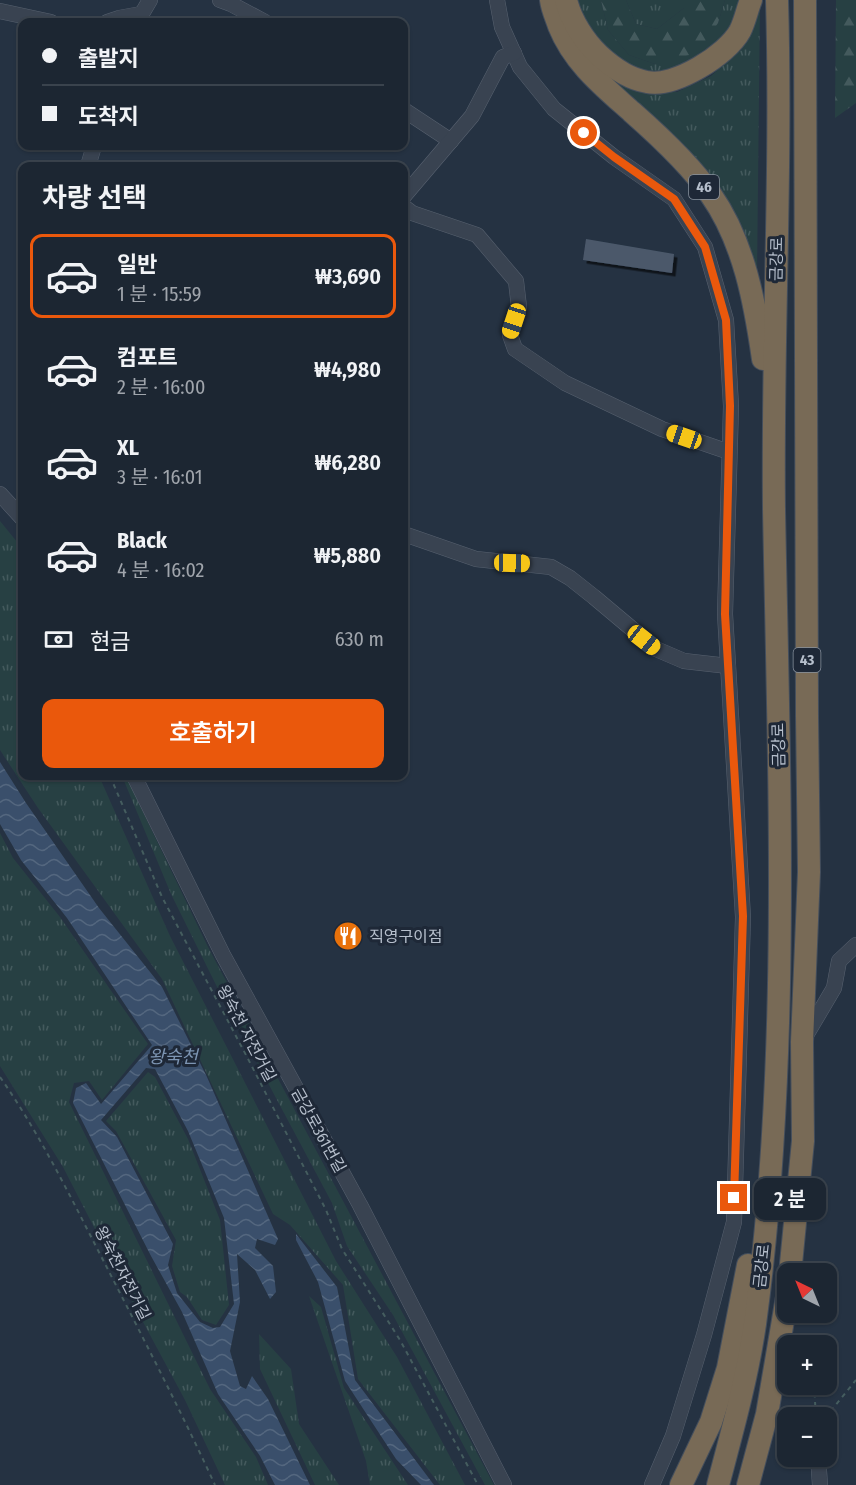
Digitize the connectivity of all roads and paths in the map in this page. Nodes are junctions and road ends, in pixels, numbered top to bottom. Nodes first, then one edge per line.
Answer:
1 (150, 0) edge
2 (220, 0) edge
3 (497, 0) edge
4 (551, 0) edge
5 (566, 0) edge
6 (751, 0) edge
7 (777, 0) edge
8 (805, 0) edge
9 (812, 0) edge
10 (0, 11) edge
11 (32, 18) edge
12 (140, 18) edge
13 (257, 18) edge
14 (805, 47) junction
15 (514, 53) junction
16 (408, 113) edge
17 (451, 141) junction
18 (408, 191) edge
19 (408, 210) edge
20 (773, 420) junction
21 (729, 452) junction
22 (0, 494) edge
23 (18, 514) edge
24 (408, 535) edge
25 (728, 666) junction
26 (112, 780) edge
27 (136, 780) edge
28 (856, 945) edge
29 (802, 1042) junction
30 (0, 1077) edge
31 (773, 1134) junction
32 (792, 1263) edge
33 (783, 1323) edge
34 (856, 1380) edge
35 (834, 1407) edge
36 (819, 1467) edge
37 (215, 1485) edge
38 (478, 1485) edge
39 (504, 1485) edge
40 (652, 1485) edge
41 (681, 1485) edge
42 (718, 1485) edge
43 (748, 1485) edge
44 (820, 1485) edge

1 - 12 street
2 - 13 street
3 - 15 street
4 - 20 highway, 46
5 - 6 highway
7 - 20 highway, 금강로 / 43
8 - 14 highway, 금강로 / 43
9 - 14 highway
10 - 11 street
14 - 29 highway, 금강로 / 43
15 - 17 street
15 - 21 street
16 - 17 street
17 - 18 street
19 - 21 street
20 - 31 highway, 금강로 / 43
21 - 25 street
22 - 23 street
24 - 25 street
25 - 40 street
26 - 38 path, 왕숙천 자전거길
27 - 39 street, 금강로361번길
28 - 29 street
29 - 32 highway, 금강로 / 43
30 - 37 path, 왕숙천자전거길
31 - 41 highway
31 - 42 highway, 금강로 / 43
33 - 43 highway, 금강로
34 - 35 path
36 - 44 street

